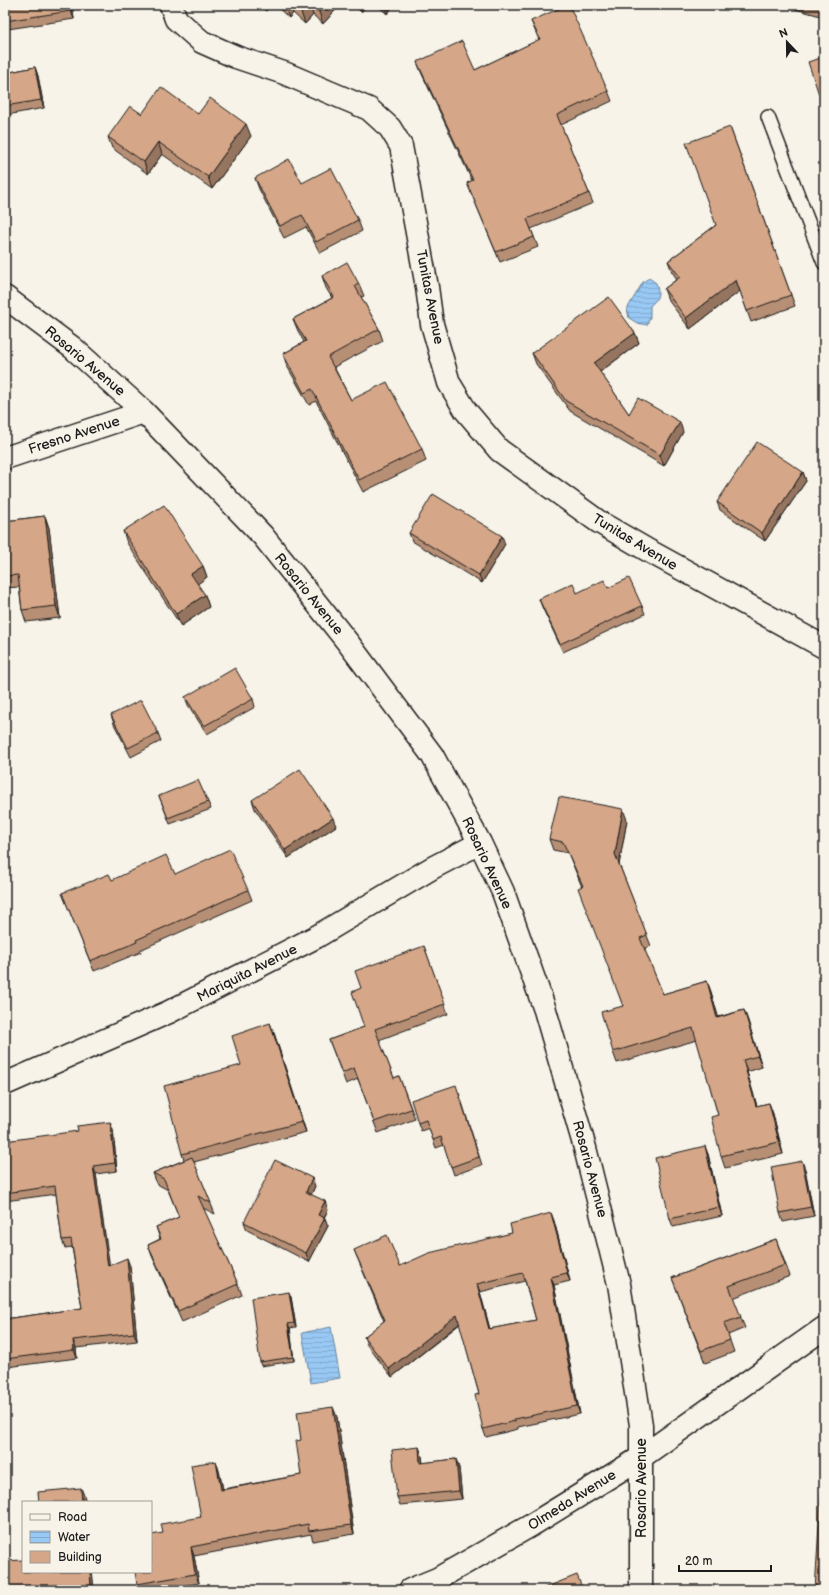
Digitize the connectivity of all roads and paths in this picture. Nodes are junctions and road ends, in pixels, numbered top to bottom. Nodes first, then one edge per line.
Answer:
1 (172, 5) edge
2 (768, 117) dead end
3 (824, 263) edge
4 (5, 297) edge
5 (144, 412) junction
6 (5, 458) edge
7 (824, 647) edge
8 (480, 843) junction
9 (5, 1084) edge
10 (824, 1328) edge
11 (640, 1458) junction
12 (410, 1590) edge
13 (641, 1590) edge

1 - 7 street, Tunitas Avenue
2 - 3 lane
4 - 5 street, Rosario Avenue
5 - 6 street, Fresno Avenue
5 - 8 street, Rosario Avenue
8 - 9 street, Mariquita Avenue
8 - 11 street, Rosario Avenue
10 - 11 street, Olmeda Avenue
11 - 12 street, Olmeda Avenue
11 - 13 street, Rosario Avenue

